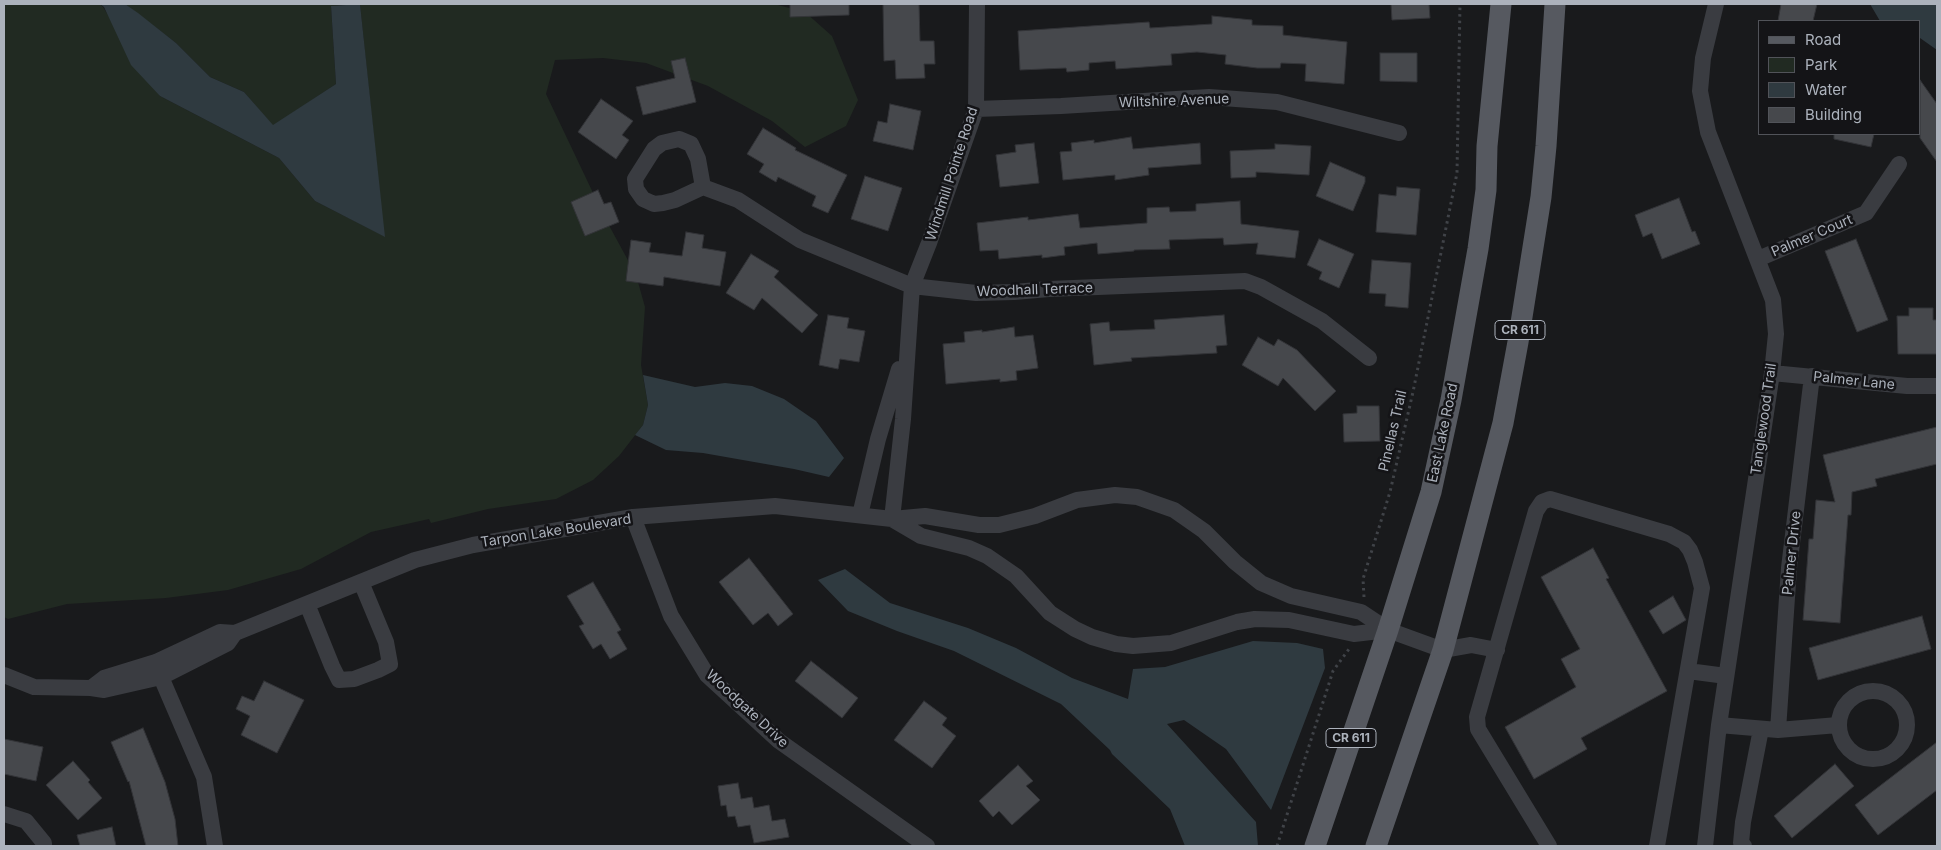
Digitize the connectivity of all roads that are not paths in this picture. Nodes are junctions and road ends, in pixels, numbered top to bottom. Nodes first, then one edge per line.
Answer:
1 (977, 4) edge
2 (1501, 4) edge
3 (1555, 4) edge
4 (1716, 4) edge
5 (976, 109) junction
6 (1399, 133) dead end
7 (1899, 164) dead end
8 (703, 187) junction
9 (1758, 259) junction
10 (912, 286) junction
11 (908, 341) junction
12 (1369, 358) dead end
13 (1772, 372) junction
14 (1812, 376) junction
15 (1937, 386) edge
16 (860, 515) junction
17 (633, 517) junction
18 (892, 519) junction
19 (360, 582) junction
20 (308, 604) junction
21 (1388, 630) junction
22 (235, 633) junction
23 (1444, 650) junction
24 (1497, 650) junction
25 (1688, 671) junction
26 (4, 675) edge
27 (161, 676) junction
28 (1726, 676) junction
29 (91, 688) junction
30 (1838, 725) junction
31 (1719, 726) junction
32 (1761, 729) junction
33 (1778, 730) junction
34 (4, 814) edge
35 (44, 846) edge
36 (215, 846) edge
37 (927, 846) edge
38 (1315, 846) edge
39 (1376, 846) edge
40 (1549, 846) edge
41 (1656, 846) edge
42 (1705, 846) edge
43 (1744, 846) edge

1 - 5 street, Windmill Pointe Road
2 - 21 main road, East Lake Road / CR 611
3 - 23 main road, CR 611
4 - 9 street, Tanglewood Trail
5 - 6 street, Wiltshire Avenue
5 - 10 street, Windmill Pointe Road
7 - 9 street, Palmer Court
8 - 8 street
8 - 10 street, Woodhall Terrace
9 - 13 street, Tanglewood Trail
10 - 11 street, Windmill Pointe Road
10 - 12 street, Woodhall Terrace
11 - 16 street, Windmill Pointe Road
11 - 18 street, Windmill Pointe Road
13 - 14 street, Palmer Lane
13 - 28 street, Tanglewood Trail
14 - 15 street, Palmer Lane
14 - 33 street, Palmer Drive
16 - 17 street, Tarpon Lake Boulevard
16 - 18 street, Tarpon Lake Boulevard
17 - 19 street, Tarpon Lake Boulevard
17 - 37 street, Woodgate Drive
18 - 21 street, Tarpon Lake Boulevard
18 - 21 street, Tarpon Lake Boulevard
19 - 20 street, Tarpon Lake Boulevard
19 - 20 street
20 - 22 street, Tarpon Lake Boulevard
21 - 23 street
21 - 38 main road, East Lake Road / CR 611
22 - 27 street, Tarpon Lake Boulevard
22 - 29 street, Tarpon Lake Boulevard
23 - 24 street
23 - 39 main road, CR 611
24 - 25 street
24 - 40 street
25 - 28 street
25 - 41 street
26 - 29 street, Tarpon Lake Boulevard
27 - 29 street, Tarpon Lake Boulevard
27 - 36 street
28 - 31 street, Tanglewood Trail
30 - 30 street
30 - 33 street
31 - 32 street
31 - 42 street, Tanglewood Trail
32 - 33 street
32 - 43 street
34 - 35 street

